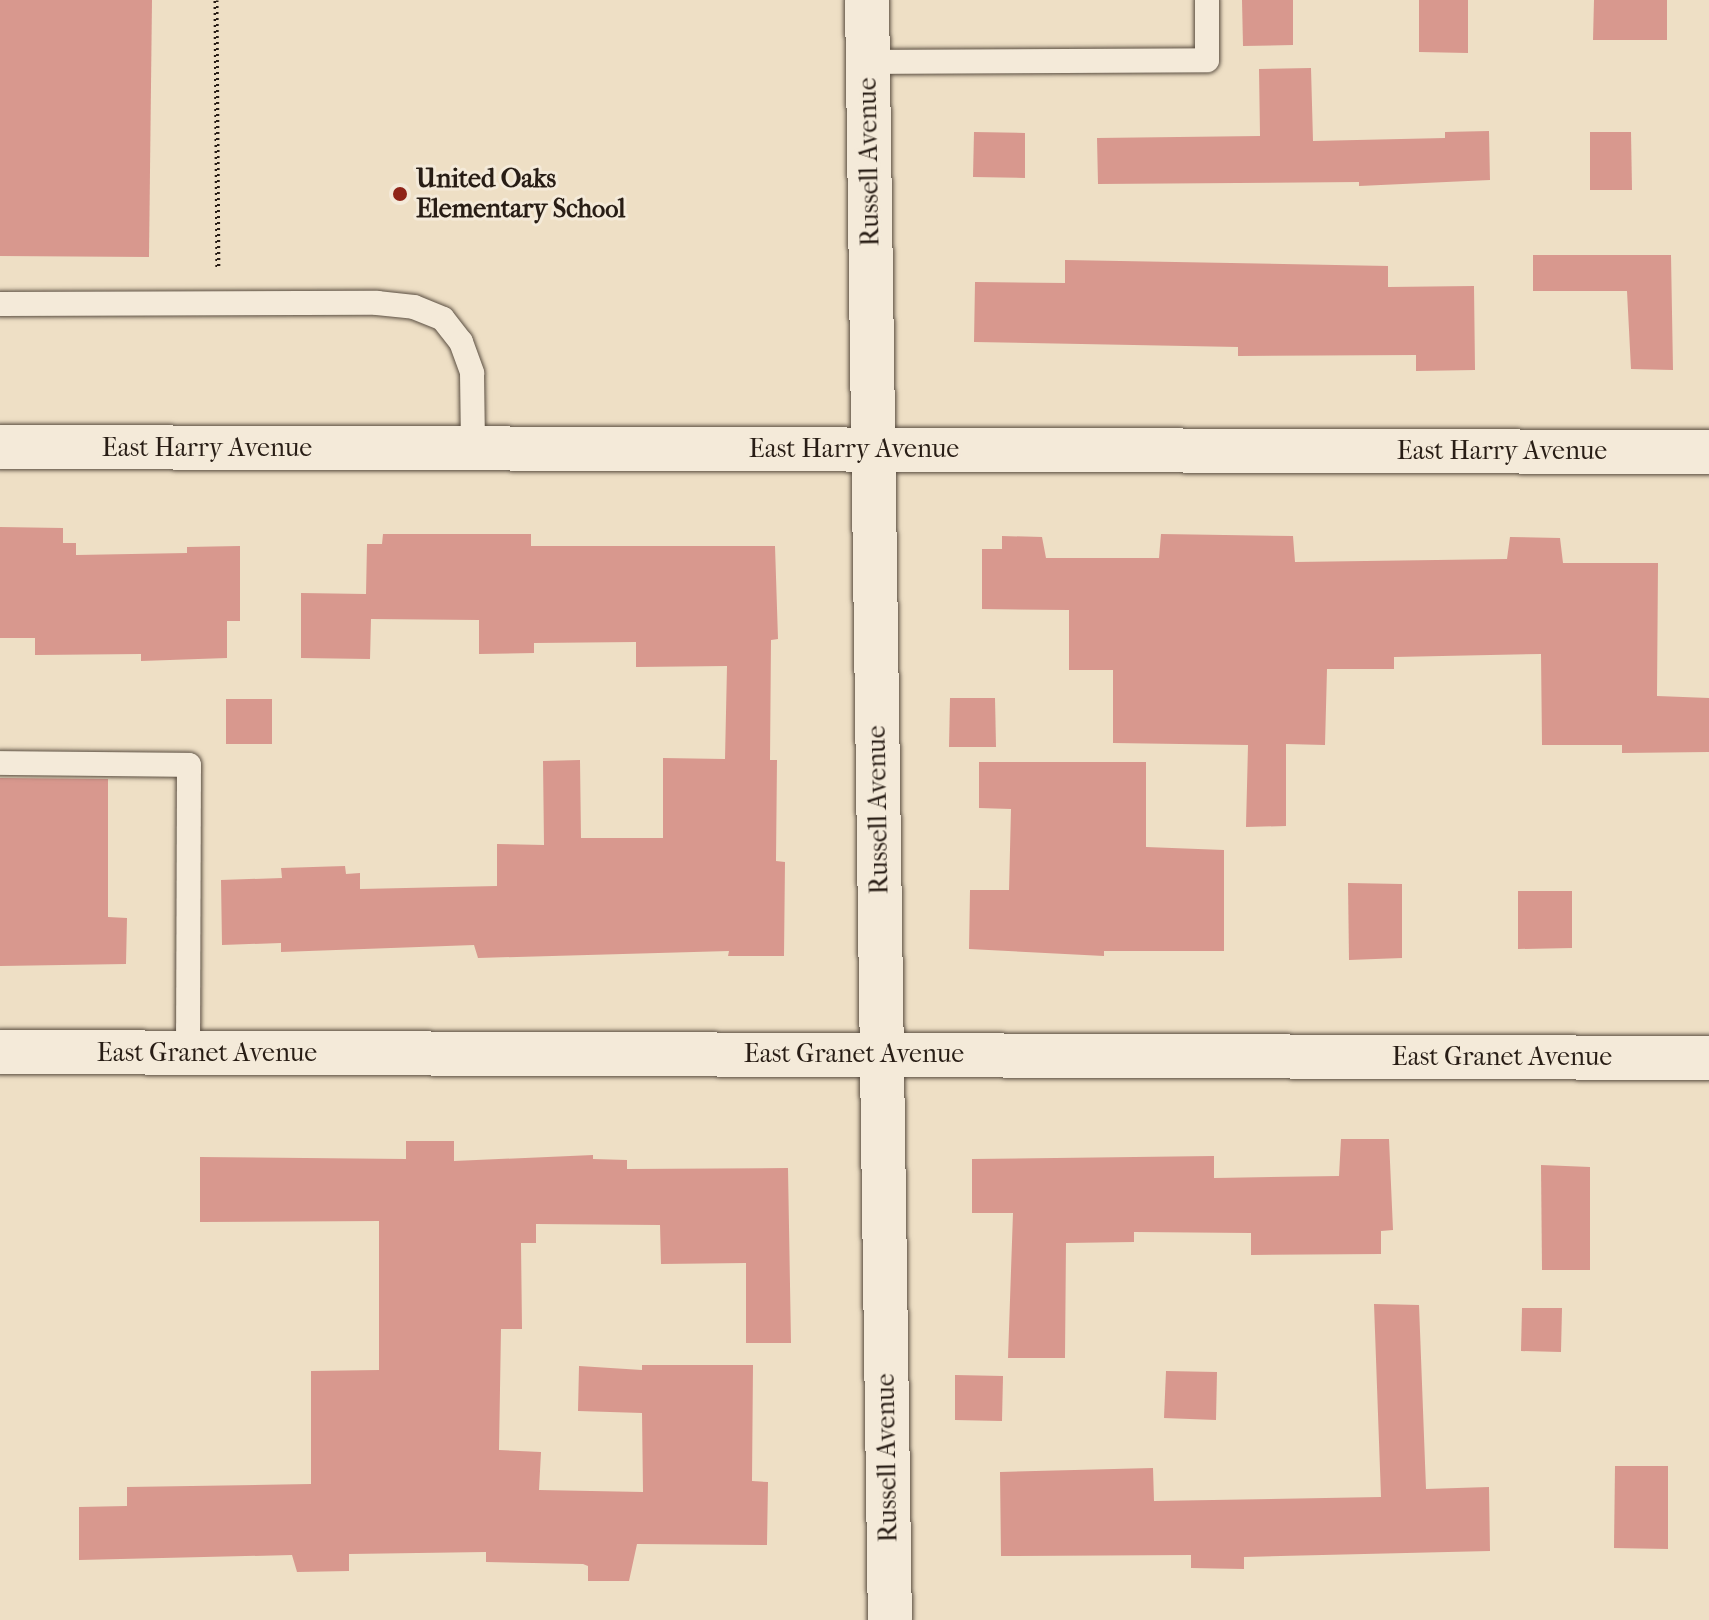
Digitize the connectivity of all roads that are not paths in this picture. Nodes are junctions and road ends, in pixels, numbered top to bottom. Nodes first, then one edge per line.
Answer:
1 (867, 0) edge
2 (1207, 0) edge
3 (867, 62) junction
4 (0, 304) edge
5 (0, 447) edge
6 (473, 449) junction
7 (873, 449) junction
8 (1709, 452) edge
9 (0, 763) edge
10 (0, 1052) edge
11 (188, 1054) junction
12 (881, 1054) junction
13 (1709, 1058) edge
14 (890, 1620) edge

1 - 3 street, Russell Avenue
2 - 3 lane
3 - 7 street, Russell Avenue
4 - 6 lane
5 - 6 street, East Harry Avenue
6 - 7 street, East Harry Avenue
7 - 8 street, East Harry Avenue
7 - 12 street, Russell Avenue
9 - 11 lane
10 - 11 street, East Granet Avenue
11 - 12 street, East Granet Avenue
12 - 13 street, East Granet Avenue
12 - 14 street, Russell Avenue

